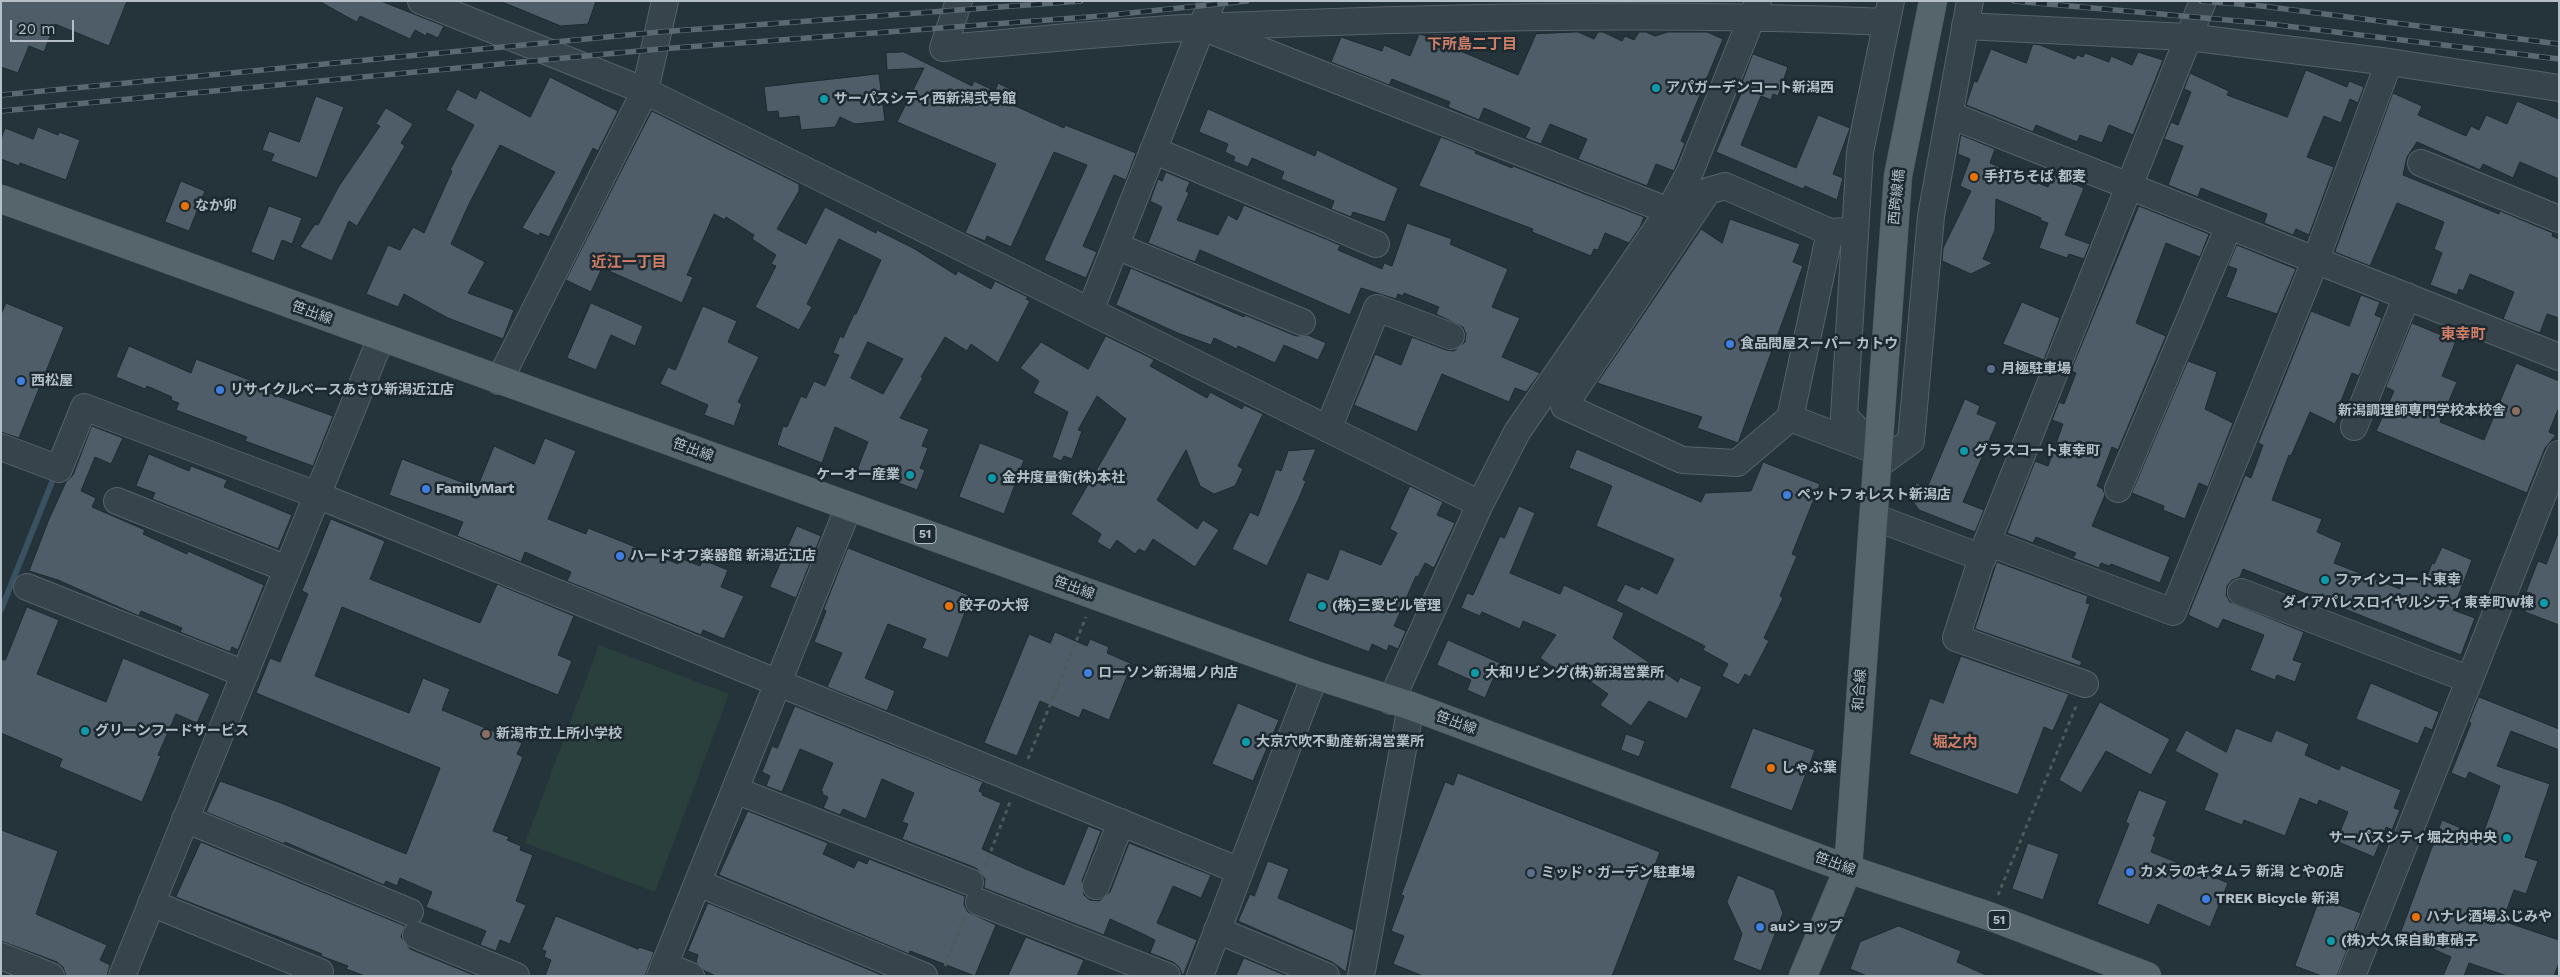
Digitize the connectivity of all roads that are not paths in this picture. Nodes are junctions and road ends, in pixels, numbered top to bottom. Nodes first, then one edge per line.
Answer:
1 (421, 1) edge
2 (665, 1) edge
3 (959, 1) edge
4 (1212, 1) edge
5 (1933, 1) edge
6 (2203, 1) edge
7 (1755, 9) edge
8 (1889, 12) edge
9 (1967, 14) edge
10 (1202, 27) junction
11 (2188, 36) junction
12 (2389, 62) junction
13 (2559, 88) edge
14 (645, 91) junction
15 (1950, 115) junction
16 (1153, 150) junction
17 (2421, 163) dead end
18 (2131, 186) junction
19 (1, 199) edge
20 (1669, 211) junction
21 (2559, 219) edge
22 (2229, 226) junction
23 (1842, 232) junction
24 (1376, 244) dead end
25 (1116, 246) junction
26 (2316, 259) junction
27 (2407, 296) junction
28 (1090, 310) junction
29 (1302, 322) dead end
30 (1451, 336) dead end
31 (381, 338) junction
32 (2559, 357) edge
33 (499, 381) junction
34 (1882, 395) joint
35 (1790, 418) junction
36 (2354, 427) dead end
37 (1328, 429) junction
38 (1, 447) edge
39 (2559, 454) edge
40 (1879, 459) junction
41 (2118, 489) dead end
42 (317, 495) junction
43 (117, 501) dead end
44 (1480, 504) junction
45 (849, 506) junction
46 (1874, 517) junction
47 (1985, 550) junction
48 (287, 569) junction
49 (26, 587) dead end
50 (2241, 592) dead end
51 (245, 674) junction
52 (1315, 675) junction
53 (2468, 679) junction
54 (779, 681) junction
55 (2085, 684) road end
56 (1401, 704) junction
57 (735, 790) junction
58 (185, 819) junction
59 (1121, 822) junction
60 (1848, 869) junction
61 (1240, 871) junction
62 (698, 883) junction
63 (1096, 886) dead end
64 (151, 903) junction
65 (1217, 930) junction
66 (1, 956) edge
67 (662, 970) edge
68 (320, 972) dead end
69 (51, 976) edge
70 (122, 976) edge
71 (516, 976) edge
72 (691, 976) edge
73 (924, 976) edge
74 (1167, 976) edge
75 (1200, 976) edge
76 (1326, 976) edge
77 (1361, 976) edge
78 (1803, 976) edge
79 (2147, 976) edge
80 (2352, 976) edge

1 - 14 street
2 - 14 street
3 - 10 street
4 - 10 street
5 - 34 main road, 西跨線橋
6 - 11 street
7 - 8 street
7 - 10 street
7 - 20 street
8 - 23 street
9 - 11 street
9 - 15 street
10 - 16 street
10 - 20 street
11 - 12 street
11 - 18 street
12 - 13 street
12 - 26 street
14 - 28 street
14 - 33 street
15 - 18 street
15 - 40 street
16 - 24 street
16 - 25 street
17 - 21 street
18 - 22 street
18 - 47 street
19 - 31 main road, 笹出線 / 51
20 - 44 street
22 - 26 street
22 - 41 street
23 - 35 street
23 - 35 street
23 - 40 street
25 - 28 street
25 - 29 street
26 - 27 street
26 - 47 street
27 - 32 street
27 - 36 street
28 - 37 street
30 - 37 street
31 - 33 main road, 笹出線 / 51
31 - 42 street
33 - 45 main road, 笹出線 / 51
34 - 40 main road, 和合線
35 - 40 street
37 - 44 street
38 - 42 street
39 - 53 street
40 - 46 main road, 和合線
42 - 48 street
42 - 54 street
43 - 48 street
44 - 56 street
45 - 52 main road, 笹出線 / 51
45 - 54 street
46 - 47 street
46 - 60 main road, 和合線
47 - 55 street
48 - 51 street
49 - 51 street
50 - 53 street
51 - 58 street
52 - 56 main road, 笹出線 / 51
52 - 61 street
53 - 80 street
54 - 57 street
54 - 59 street
56 - 60 main road, 笹出線 / 51
56 - 77 street
57 - 62 street
57 - 74 street
58 - 64 street
58 - 71 street
59 - 61 street
59 - 63 street
60 - 78 main road, 和合線
60 - 79 main road, 笹出線 / 51
61 - 65 street
62 - 67 street
62 - 73 street
64 - 68 street
64 - 70 street
65 - 75 street
65 - 76 street
66 - 69 street
67 - 72 street

